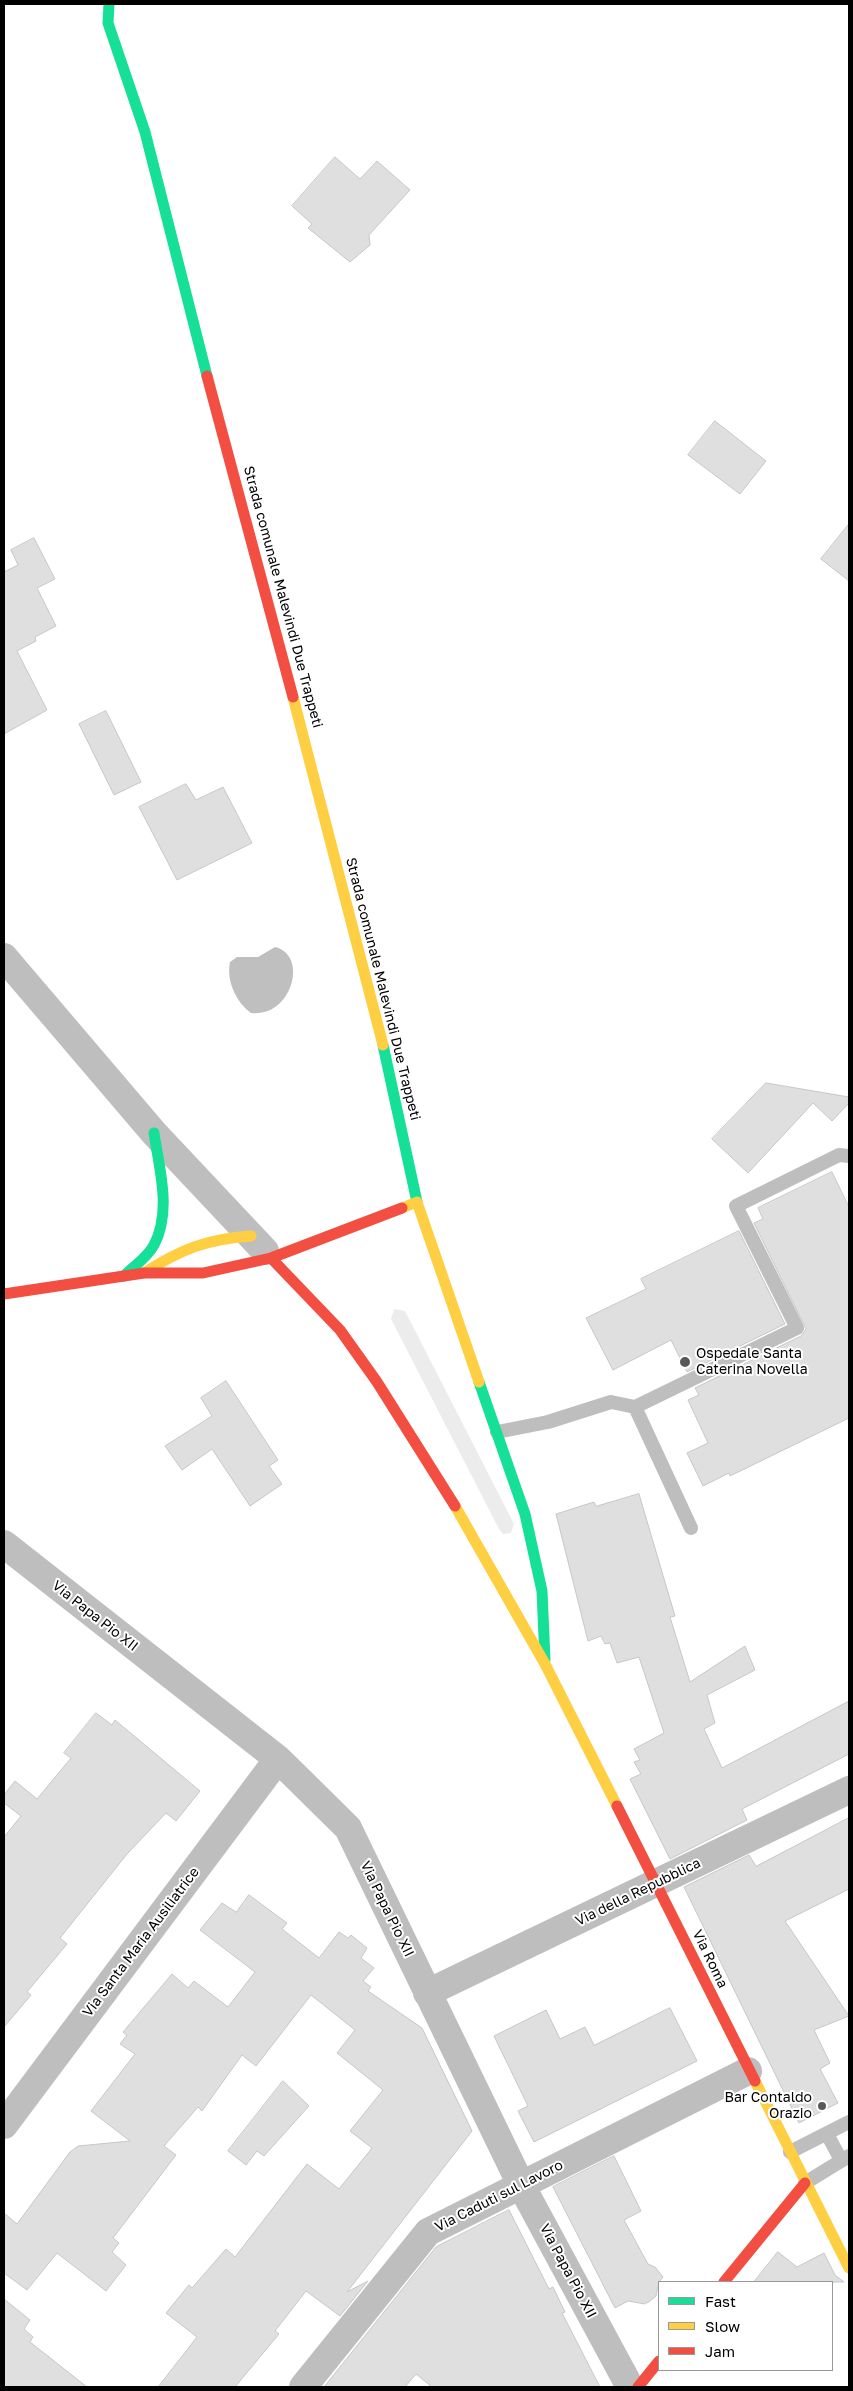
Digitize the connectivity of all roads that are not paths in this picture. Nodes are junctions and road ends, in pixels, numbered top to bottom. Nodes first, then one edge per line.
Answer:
1 (109, 4) edge
2 (4, 956) edge
3 (154, 1133) junction
4 (849, 1156) edge
5 (418, 1202) junction
6 (251, 1236) junction
7 (271, 1258) junction
8 (144, 1273) junction
9 (124, 1276) junction
10 (4, 1294) edge
11 (635, 1408) junction
12 (497, 1432) junction
13 (691, 1528) dead end
14 (4, 1544) edge
15 (545, 1664) junction
16 (278, 1759) junction
17 (849, 1790) edge
18 (656, 1884) junction
19 (427, 1992) junction
20 (748, 2071) junction
21 (849, 2122) edge
22 (4, 2125) edge
23 (827, 2134) junction
24 (790, 2152) junction
25 (845, 2158) edge
26 (805, 2182) junction
27 (521, 2185) junction
28 (849, 2268) edge
29 (725, 2281) edge
30 (658, 2362) edge
31 (303, 2387) edge
32 (630, 2387) edge
33 (638, 2387) edge

1 - 5 main road, Strada comunale Malevindi Due Trappeti
2 - 3 street
3 - 6 street
3 - 9 main road
4 - 11 lane
5 - 7 main road
5 - 12 main road, Strada comunale Malevindi Due Trappeti
6 - 7 street
6 - 8 main road
7 - 8 main road
7 - 15 main road, Via Roma
8 - 9 main road
9 - 10 main road
11 - 12 lane
11 - 13 lane
12 - 15 main road, Strada comunale Malevindi Due Trappeti
14 - 16 street, Via Papa Pio XII
15 - 18 main road, Via Roma
16 - 19 street, Via Papa Pio XII
16 - 22 street, Via Santa Maria Ausiliatrice
17 - 18 street, Via della Repubblica
18 - 19 street, Via della Repubblica
18 - 20 main road, Via Roma
19 - 27 street, Via Papa Pio XII
20 - 24 main road, Via Roma
20 - 27 street, Via Caduti sul Lavoro
21 - 23 lane
23 - 24 lane
23 - 25 lane
24 - 26 main road, Via Roma
25 - 26 lane
26 - 28 main road, Via Roma
26 - 29 main road
27 - 31 street, Via Caduti sul Lavoro
27 - 32 street, Via Papa Pio XII
30 - 33 main road

